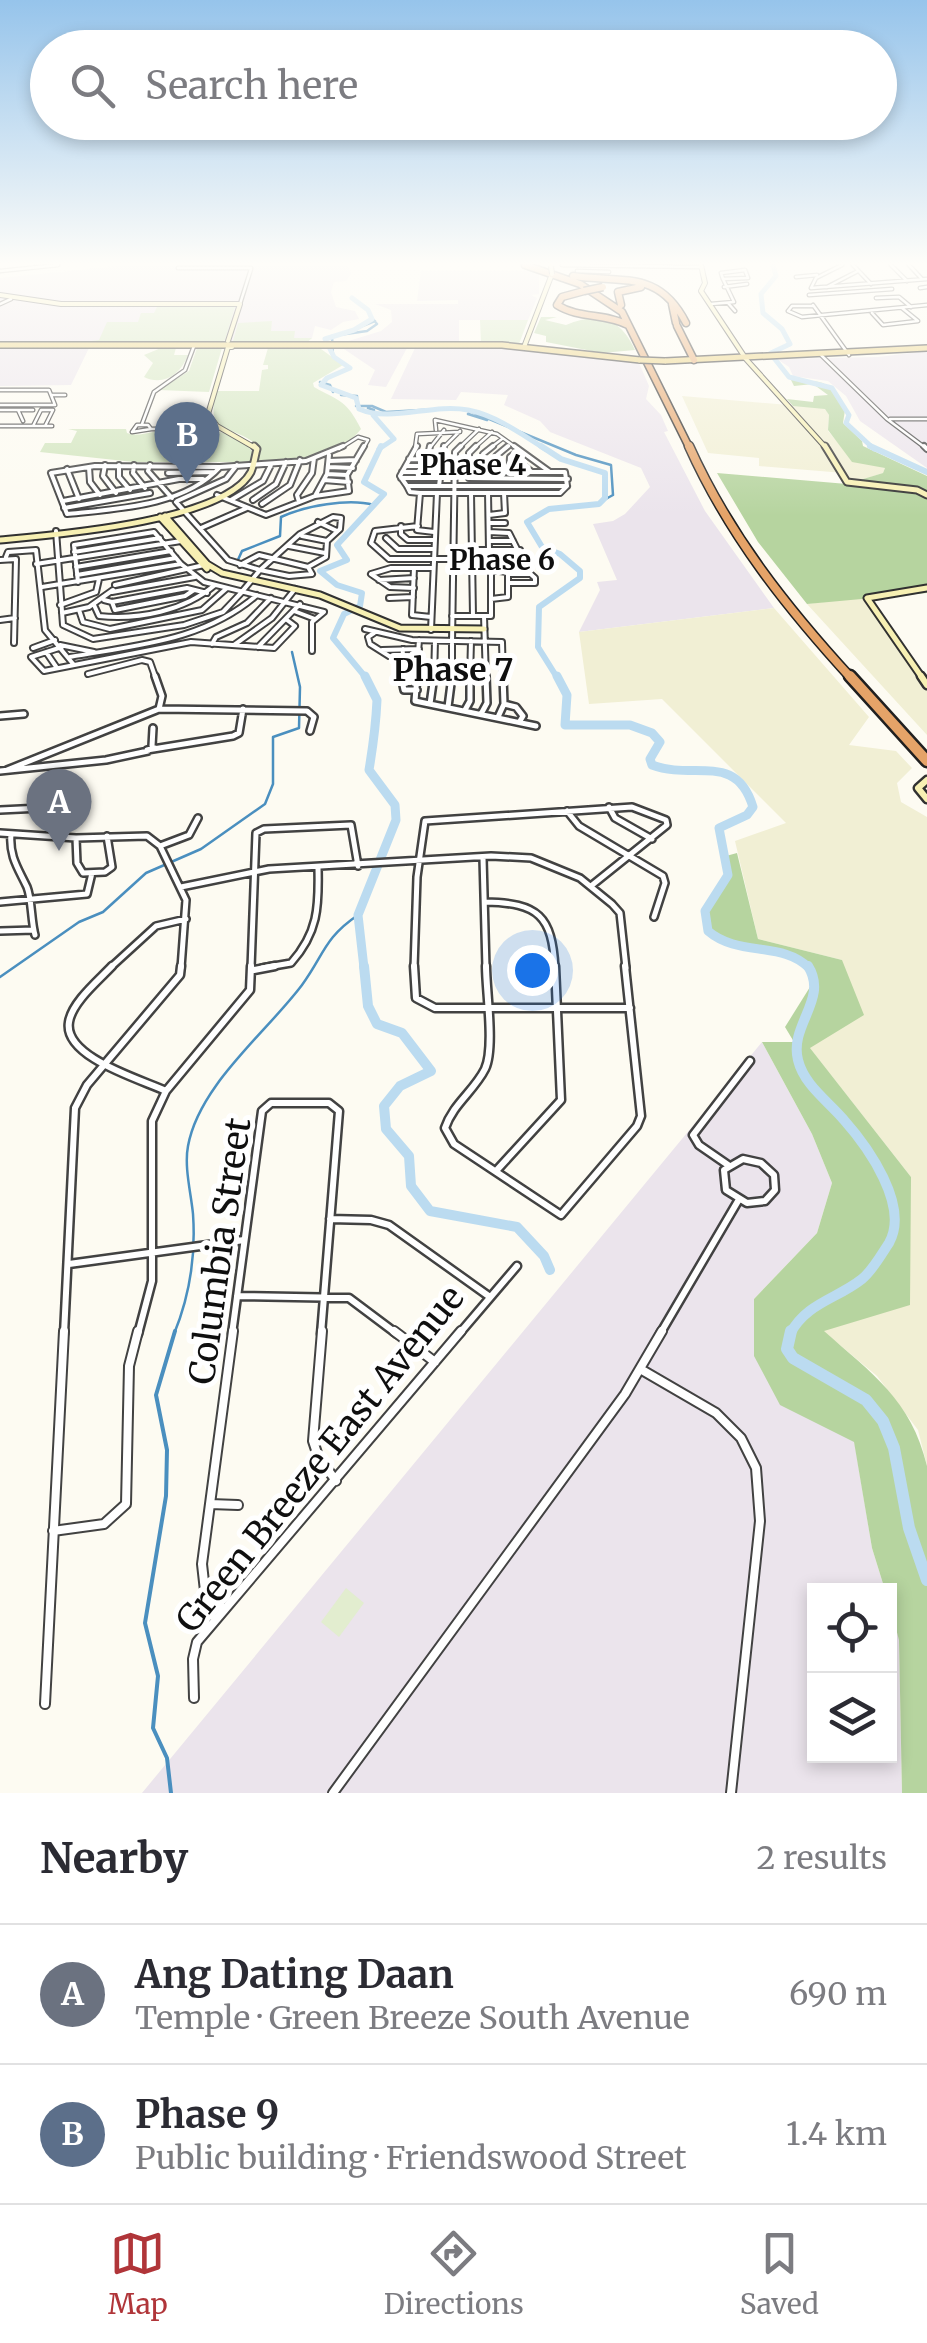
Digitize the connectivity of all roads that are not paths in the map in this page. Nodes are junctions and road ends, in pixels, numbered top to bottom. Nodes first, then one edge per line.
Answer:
1 (193, 349) edge
2 (225, 349) edge
3 (227, 349) edge
4 (539, 349) edge
5 (643, 349) edge
6 (647, 349) edge
7 (688, 349) edge
8 (691, 349) edge
9 (739, 349) edge
10 (845, 349) edge
11 (927, 349) edge
12 (849, 354) junction
13 (780, 355) junction
14 (822, 355) junction
15 (744, 357) junction
16 (694, 360) junction
17 (0, 390) edge
18 (9, 390) junction
19 (23, 390) junction
20 (36, 390) junction
21 (63, 397) dead end
22 (52, 398) junction
23 (43, 405) junction
24 (2, 406) edge
25 (17, 408) junction
26 (31, 408) junction
27 (888, 419) junction
28 (927, 419) edge
29 (22, 423) junction
30 (142, 424) junction
31 (0, 426) edge
32 (11, 426) junction
33 (33, 426) junction
34 (45, 426) junction
35 (52, 426) dead end
36 (466, 426) junction
37 (217, 428) junction
38 (151, 429) junction
39 (436, 430) junction
40 (444, 430) junction
41 (480, 430) junction
42 (428, 432) junction
43 (460, 432) junction
44 (492, 432) junction
45 (438, 440) junction
46 (502, 440) junction
47 (509, 446) junction
48 (927, 450) edge
49 (339, 452) junction
50 (518, 452) junction
51 (454, 455) junction
52 (357, 457) junction
53 (314, 458) junction
54 (300, 460) junction
55 (409, 460) junction
56 (427, 460) junction
57 (286, 462) junction
58 (510, 462) junction
59 (328, 464) junction
60 (120, 465) junction
61 (134, 465) junction
62 (150, 465) junction
63 (164, 465) junction
64 (222, 465) junction
65 (238, 465) junction
66 (254, 465) junction
67 (271, 465) junction
68 (105, 466) junction
69 (406, 466) junction
70 (440, 466) junction
71 (89, 467) junction
72 (354, 468) junction
73 (67, 469) junction
74 (218, 472) junction
75 (482, 472) junction
76 (496, 472) junction
77 (509, 472) junction
78 (532, 472) junction
79 (550, 472) junction
80 (168, 473) junction
81 (346, 475) junction
82 (402, 475) junction
83 (469, 476) junction
84 (568, 479) junction
85 (174, 480) junction
86 (206, 480) junction
87 (324, 480) junction
88 (349, 482) junction
89 (160, 484) junction
90 (320, 486) junction
91 (406, 486) junction
92 (439, 486) junction
93 (454, 486) junction
94 (469, 486) junction
95 (567, 486) junction
96 (144, 487) junction
97 (130, 490) junction
98 (184, 490) junction
99 (334, 492) junction
100 (471, 492) junction
101 (488, 492) junction
102 (116, 493) junction
103 (150, 493) junction
104 (420, 493) junction
105 (437, 493) junction
106 (504, 493) junction
107 (220, 494) junction
108 (171, 495) junction
109 (243, 495) junction
110 (454, 495) junction
111 (927, 495) edge
112 (101, 496) junction
113 (315, 496) junction
114 (78, 498) junction
115 (155, 499) junction
116 (231, 500) junction
117 (253, 500) junction
118 (175, 502) junction
119 (299, 502) junction
120 (64, 504) junction
121 (262, 504) junction
122 (247, 508) junction
123 (185, 510) junction
124 (274, 510) junction
125 (162, 515) junction
126 (489, 515) junction
127 (318, 522) junction
128 (489, 523) junction
129 (505, 523) dead end
130 (400, 526) junction
131 (418, 526) junction
132 (200, 528) junction
133 (338, 531) junction
134 (434, 532) junction
135 (489, 532) junction
136 (55, 533) junction
137 (401, 534) junction
138 (302, 536) junction
139 (0, 538) edge
140 (160, 538) junction
141 (375, 538) junction
142 (386, 538) junction
143 (182, 540) junction
144 (434, 540) junction
145 (326, 541) junction
146 (489, 541) junction
147 (513, 541) junction
148 (165, 544) junction
149 (286, 545) junction
150 (304, 549) junction
151 (434, 550) junction
152 (472, 550) junction
153 (490, 550) junction
154 (520, 550) junction
155 (74, 552) junction
156 (171, 552) junction
157 (325, 553) junction
158 (3, 558) edge
159 (176, 558) junction
160 (272, 559) junction
161 (388, 559) junction
162 (452, 559) junction
163 (472, 559) junction
164 (517, 559) junction
165 (75, 560) junction
166 (432, 560) junction
167 (57, 562) junction
168 (292, 563) junction
169 (36, 564) junction
170 (181, 564) junction
171 (204, 565) junction
172 (240, 565) junction
173 (76, 567) junction
174 (308, 567) junction
175 (391, 568) junction
176 (414, 568) junction
177 (432, 568) junction
178 (472, 568) junction
179 (491, 568) junction
180 (263, 569) junction
181 (188, 571) junction
182 (508, 573) junction
183 (77, 574) junction
184 (530, 574) junction
185 (114, 577) junction
186 (195, 577) junction
187 (414, 578) junction
188 (99, 580) junction
189 (378, 580) junction
190 (78, 582) junction
191 (251, 582) junction
192 (508, 583) junction
193 (59, 585) junction
194 (115, 585) junction
195 (214, 585) junction
196 (42, 587) junction
197 (226, 588) junction
198 (414, 588) junction
199 (927, 588) edge
200 (294, 590) junction
201 (112, 592) junction
202 (241, 592) junction
203 (206, 593) junction
204 (257, 595) junction
205 (272, 598) junction
206 (389, 598) dead end
207 (413, 598) junction
208 (491, 599) junction
209 (104, 600) junction
210 (286, 601) junction
211 (60, 604) junction
212 (300, 604) junction
213 (94, 605) junction
214 (78, 610) junction
215 (160, 610) junction
216 (294, 611) junction
217 (62, 613) junction
218 (452, 616) junction
219 (472, 616) junction
220 (487, 616) junction
221 (431, 617) junction
222 (15, 618) junction
223 (165, 618) junction
224 (315, 619) junction
225 (0, 620) edge
226 (287, 620) junction
227 (138, 623) junction
228 (184, 625) junction
229 (365, 629) dead end
230 (452, 629) junction
231 (430, 630) junction
232 (484, 630) junction
233 (142, 633) junction
234 (374, 633) junction
235 (188, 634) junction
236 (419, 640) junction
237 (435, 640) junction
238 (471, 640) junction
239 (452, 641) junction
240 (485, 641) junction
241 (191, 642) junction
242 (14, 643) dead end
243 (59, 644) junction
244 (212, 644) junction
245 (234, 645) junction
246 (258, 647) junction
247 (33, 648) dead end
248 (403, 649) junction
249 (418, 649) junction
250 (312, 651) dead end
251 (380, 651) junction
252 (46, 652) junction
253 (94, 652) junction
254 (70, 657) junction
255 (402, 657) junction
256 (74, 665) junction
257 (57, 668) junction
258 (88, 674) dead end
259 (927, 685) edge
260 (418, 690) junction
261 (430, 704) junction
262 (504, 704) junction
263 (448, 707) junction
264 (243, 708) junction
265 (159, 709) junction
266 (465, 710) junction
267 (24, 714) dead end
268 (482, 714) junction
269 (0, 716) edge
270 (498, 717) junction
271 (520, 721) junction
272 (536, 726) dead end
273 (154, 728) dead end
274 (310, 731) dead end
275 (152, 749) junction
276 (927, 753) edge
277 (927, 760) edge
278 (4, 770) edge
279 (927, 780) edge
280 (927, 799) edge
281 (82, 806) dead end
282 (609, 807) junction
283 (0, 810) edge
284 (567, 811) junction
285 (198, 818) dead end
286 (0, 834) edge
287 (11, 834) junction
288 (107, 836) junction
289 (76, 838) junction
290 (652, 839) junction
291 (160, 846) junction
292 (632, 856) junction
293 (483, 858) junction
294 (418, 862) junction
295 (358, 866) junction
296 (318, 868) junction
297 (253, 872) junction
298 (92, 874) junction
299 (591, 886) junction
300 (181, 887) junction
301 (28, 900) junction
302 (0, 902) edge
303 (485, 902) junction
304 (654, 917) dead end
305 (186, 919) junction
306 (0, 932) edge
307 (253, 970) junction
308 (630, 1008) junction
309 (487, 1009) junction
310 (558, 1009) junction
311 (750, 1061) dead end
312 (106, 1064) junction
313 (166, 1091) junction
314 (728, 1165) junction
315 (496, 1171) junction
316 (738, 1200) junction
317 (330, 1219) junction
318 (244, 1240) junction
319 (153, 1252) junction
320 (68, 1264) junction
321 (517, 1266) dead end
322 (325, 1295) junction
323 (237, 1296) junction
324 (490, 1296) junction
325 (436, 1362) junction
326 (640, 1369) junction
327 (336, 1481) junction
328 (210, 1504) junction
329 (238, 1505) dead end
330 (52, 1530) junction
331 (224, 1609) junction
332 (194, 1698) dead end
333 (45, 1704) dead end
334 (333, 1793) edge
335 (732, 1793) edge

1 - 30 street
2 - 37 street
3 - 37 street
4 - 16 main road, bridge
5 - 277 highway
6 - 276 highway
7 - 16 highway
8 - 16 highway
9 - 15 street
10 - 12 street
11 - 12 main road
12 - 13 main road
12 - 14 main road
13 - 14 main road
13 - 15 main road
14 - 27 street
15 - 16 main road
15 - 111 street
17 - 18 street
18 - 19 street
18 - 25 street
19 - 20 street
19 - 26 street
20 - 22 street
20 - 23 street
21 - 22 street
22 - 23 street
23 - 26 street
24 - 25 street
24 - 32 street
25 - 26 street
25 - 29 street
26 - 29 street
27 - 28 street
27 - 48 street
29 - 32 street
29 - 33 street
30 - 38 street
30 - 38 street
31 - 32 street
33 - 34 street
33 - 34 street
34 - 35 street
36 - 39 street
36 - 41 street
36 - 43 street
37 - 38 street
37 - 66 street
39 - 40 street
39 - 42 street
40 - 43 street
40 - 45 street
41 - 44 street
41 - 51 street
42 - 45 street
42 - 55 street
43 - 70 street
44 - 46 street
44 - 83 street
45 - 56 street
46 - 47 street
46 - 75 street
47 - 50 street
47 - 76 street
49 - 52 street
49 - 52 street
49 - 59 street
50 - 58 street
50 - 79 street
51 - 70 street
51 - 93 street
52 - 59 street
52 - 72 street
53 - 54 street
53 - 59 street
53 - 119 street
54 - 57 street
54 - 121 street
55 - 56 street
55 - 69 street
56 - 70 street
57 - 67 street
57 - 117 street
58 - 77 street
58 - 78 street
59 - 72 street
59 - 81 street
59 - 87 street
60 - 61 street
60 - 68 street
60 - 97 street
61 - 62 street
61 - 96 street
62 - 63 street
62 - 89 street
63 - 64 street
63 - 80 street
64 - 65 street
64 - 74 street
65 - 66 street
65 - 118 street
66 - 67 street
66 - 107 street
67 - 109 street
68 - 71 street
68 - 102 street
69 - 70 street
69 - 82 street
70 - 82 street
70 - 92 street
71 - 73 street
71 - 112 street
72 - 81 street
73 - 114 street
73 - 120 street
74 - 80 street
74 - 86 street
75 - 76 street
75 - 83 street
76 - 77 street
77 - 78 street
78 - 79 street
79 - 84 street
80 - 85 street
81 - 88 street
82 - 91 street
83 - 84 street
83 - 94 street
84 - 95 street
85 - 86 street
85 - 89 street
85 - 98 street
86 - 98 street
87 - 88 street
87 - 90 street
88 - 99 street
89 - 96 street
89 - 108 street
90 - 99 street
90 - 113 street
91 - 92 street
91 - 104 street
92 - 93 street
93 - 94 street
93 - 110 street
94 - 95 street
95 - 106 street
96 - 97 street
96 - 103 street
97 - 102 street
98 - 108 street
99 - 113 street
100 - 101 street
100 - 110 street
100 - 152 street
101 - 106 street
101 - 126 street
102 - 112 street
103 - 115 street
103 - 120 street
104 - 105 street
104 - 131 street
105 - 110 street
105 - 134 street
106 - 126 street
107 - 116 street
107 - 123 street
108 - 115 street
108 - 118 street
109 - 116 street
109 - 117 street
110 - 162 street
112 - 114 street
113 - 119 street
114 - 120 street
115 - 120 street
116 - 122 street
117 - 121 street
118 - 123 street
119 - 124 street
121 - 124 street
122 - 124 street
122 - 132 street
123 - 125 street
123 - 132 street
125 - 136 street
125 - 143 street
126 - 128 street
127 - 133 street
127 - 133 street
127 - 138 street
128 - 129 street
128 - 135 street
130 - 131 street
130 - 137 street
130 - 141 street
131 - 134 street
132 - 172 street
133 - 145 street
134 - 144 street
135 - 146 street
135 - 147 street
136 - 139 street
136 - 167 street
137 - 142 street
137 - 144 street
138 - 145 street
138 - 149 street
140 - 148 street
140 - 155 street
140 - 155 street
141 - 142 street
141 - 161 street
142 - 151 street
143 - 148 street
143 - 171 street
144 - 151 street
145 - 157 street
146 - 147 street
146 - 153 street
147 - 154 street
148 - 156 street
148 - 165 street
149 - 150 street
149 - 160 street
150 - 157 street
150 - 168 street
151 - 166 street
152 - 153 street
152 - 163 street
153 - 154 street
154 - 164 street
155 - 165 street
156 - 159 street
156 - 173 street
157 - 174 street
158 - 169 street
158 - 222 street
159 - 170 street
159 - 183 street
160 - 168 street
160 - 172 street
160 - 180 street
161 - 166 street
161 - 175 street
162 - 163 street
162 - 166 street
162 - 218 street
163 - 164 street
163 - 178 street
164 - 184 street
165 - 167 street
165 - 173 street
166 - 177 street
167 - 169 street
167 - 193 street
168 - 174 street
169 - 196 street
170 - 181 street
170 - 185 street
171 - 181 street
171 - 191 street
172 - 180 street
173 - 183 street
174 - 180 street
175 - 176 street
175 - 189 street
176 - 177 street
176 - 187 street
177 - 221 street
178 - 179 street
178 - 219 street
179 - 182 street
179 - 208 street
180 - 191 street
181 - 186 street
181 - 194 street
182 - 184 street
182 - 192 street
183 - 190 street
184 - 192 street
185 - 188 street
185 - 194 street
186 - 195 street
186 - 201 street
187 - 189 street
187 - 198 street
188 - 190 street
188 - 211 street
189 - 198 street
190 - 193 street
191 - 200 street
191 - 202 street
192 - 208 street
193 - 196 street
193 - 211 street
194 - 201 street
195 - 197 street
195 - 203 street
196 - 243 street
197 - 202 street
197 - 223 street
198 - 207 street
199 - 259 street
200 - 210 street
200 - 231 street
201 - 209 street
202 - 204 street
202 - 228 street
203 - 209 street
203 - 215 street
204 - 205 street
204 - 235 street
205 - 210 street
205 - 244 street
206 - 207 street
207 - 221 street
208 - 220 street
209 - 213 street
210 - 212 street
210 - 245 street
211 - 217 street
212 - 216 street
212 - 224 street
213 - 214 street
213 - 215 street
214 - 217 street
214 - 227 street
215 - 223 street
216 - 224 street
216 - 226 street
217 - 233 street
218 - 219 street
218 - 230 street
219 - 220 street
220 - 232 street
221 - 231 street
222 - 225 street
222 - 242 street
223 - 227 street
224 - 250 street
226 - 246 street
226 - 246 street
227 - 233 street
228 - 233 street
228 - 235 street
229 - 234 street
230 - 231 street
230 - 232 street
230 - 239 street
232 - 240 street
234 - 236 street
234 - 251 street
235 - 241 street
235 - 253 street
236 - 237 street
236 - 249 street
237 - 239 street
237 - 261 street
238 - 239 street
238 - 240 street
238 - 266 street
239 - 263 street
240 - 262 street
240 - 268 street
241 - 244 street
241 - 256 street
243 - 247 street
243 - 252 street
243 - 253 street
243 - 254 street
244 - 245 street
245 - 246 street
248 - 249 street
248 - 251 street
248 - 255 street
249 - 260 street
251 - 255 street
252 - 257 street
252 - 257 street
253 - 254 street
254 - 256 street
255 - 260 street
256 - 257 street
258 - 265 street
260 - 261 street
261 - 263 street
262 - 270 street
262 - 271 street
263 - 266 street
264 - 265 street
264 - 274 street
264 - 275 street
265 - 278 street
266 - 268 street
267 - 269 street
268 - 270 street
270 - 271 street
271 - 272 street
273 - 275 street
275 - 278 street
279 - 280 street
281 - 283 street
282 - 284 street
282 - 290 street
282 - 290 street
284 - 292 street
284 - 294 street
285 - 291 street
286 - 287 street
287 - 289 street
287 - 301 street
288 - 289 street
288 - 291 street
288 - 298 street
289 - 298 street
290 - 292 street
291 - 300 street
292 - 299 street
292 - 304 street
293 - 294 street
293 - 299 street
293 - 303 street
294 - 295 street
294 - 309 street
295 - 296 street
295 - 297 street
296 - 297 street
296 - 307 street
297 - 300 street
297 - 307 street
298 - 301 street
299 - 308 street
300 - 305 street
301 - 302 street
301 - 306 street
303 - 309 street
303 - 310 street
305 - 312 street
305 - 312 street
307 - 313 street
308 - 310 street
308 - 315 street
309 - 310 street
309 - 315 street
310 - 315 street
311 - 314 street
312 - 313 street
312 - 320 street
313 - 319 street
314 - 316 street
314 - 316 street
316 - 326 street
317 - 318 street, Columbia Street
317 - 322 street, Columbia Street
317 - 324 street
318 - 319 street
318 - 323 street, Columbia Street
319 - 320 street
319 - 330 street
320 - 330 street
321 - 324 street, Green Breeze East Avenue
322 - 323 street
322 - 325 street
322 - 327 street, Columbia Street
323 - 328 street, Columbia Street
324 - 325 street, Green Breeze East Avenue
325 - 327 street, Green Breeze East Avenue
326 - 334 street
326 - 335 street
327 - 331 street, Green Breeze East Avenue
328 - 329 street
328 - 331 street, Columbia Street
330 - 333 street
331 - 332 street, Green Breeze East Avenue

